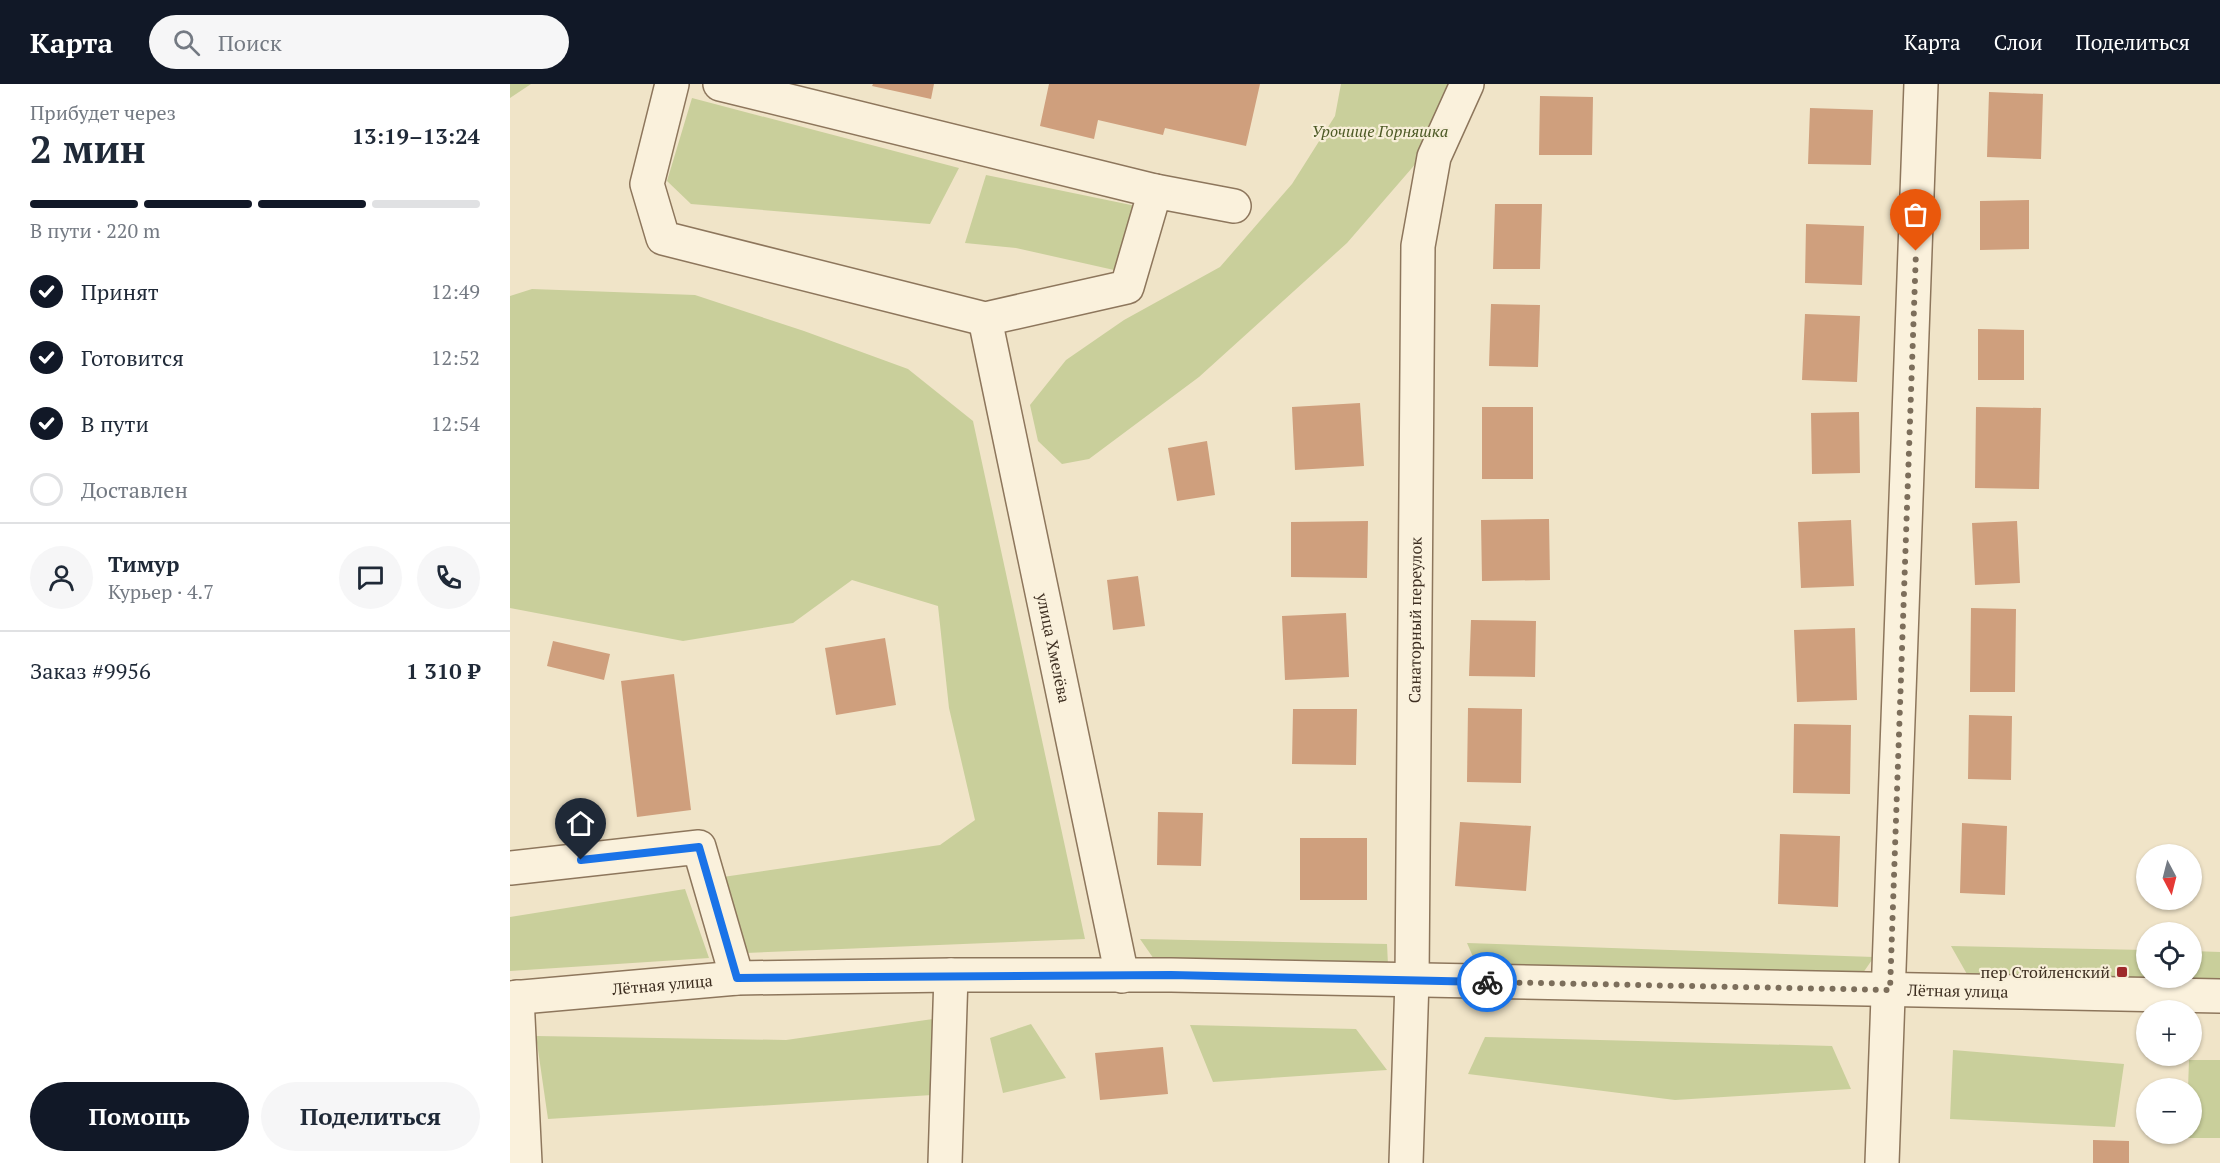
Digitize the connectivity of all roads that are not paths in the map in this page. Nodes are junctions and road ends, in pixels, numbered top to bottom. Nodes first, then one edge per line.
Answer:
1 (672, 84) edge
2 (720, 84) edge
3 (1467, 84) edge
4 (1921, 84) edge
5 (1155, 190) junction
6 (1234, 206) dead end
7 (985, 319) junction
8 (510, 867) edge
9 (951, 975) junction
10 (1122, 976) junction
11 (737, 978) junction
12 (1412, 980) junction
13 (1890, 990) junction
14 (2220, 996) edge
15 (514, 998) edge
16 (525, 1163) edge
17 (945, 1163) edge
18 (1406, 1163) edge
19 (1882, 1163) edge

1 - 7 street
2 - 5 street
3 - 12 street, Санаторный переулок
4 - 13 street
5 - 6 street
5 - 7 street
7 - 10 street, улица Хмелёва
8 - 11 street
9 - 10 street, Лётная улица
9 - 11 street, Лётная улица
9 - 17 street
10 - 12 street, Лётная улица
11 - 15 street, Лётная улица
12 - 13 street, Лётная улица
12 - 18 street, Санаторный переулок
13 - 14 street, Лётная улица
13 - 19 street
15 - 16 street

